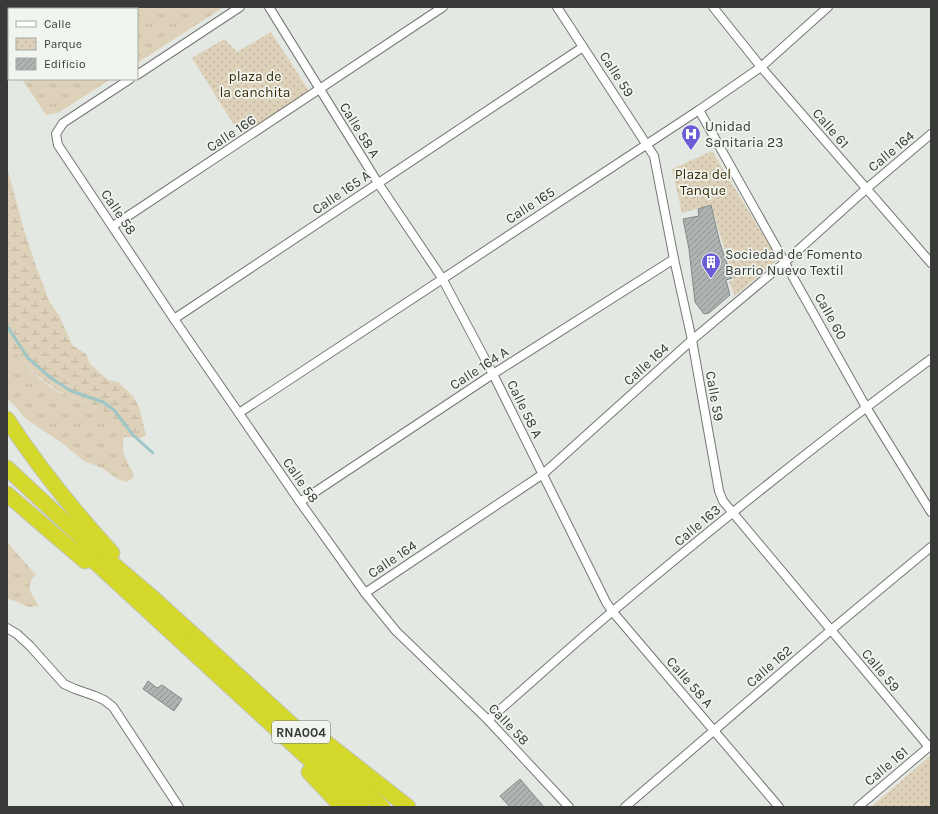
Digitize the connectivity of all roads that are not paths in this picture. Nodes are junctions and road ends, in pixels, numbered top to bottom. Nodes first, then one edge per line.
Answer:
1 (240, 7) edge
2 (269, 7) edge
3 (444, 7) edge
4 (557, 7) edge
5 (713, 7) edge
6 (828, 7) edge
7 (583, 47) junction
8 (761, 66) junction
9 (138, 74) edge
10 (128, 80) edge
11 (320, 90) junction
12 (699, 110) junction
13 (931, 134) edge
14 (647, 144) junction
15 (378, 183) junction
16 (866, 189) junction
17 (113, 226) junction
18 (674, 259) junction
19 (785, 262) junction
20 (931, 263) edge
21 (442, 278) junction
22 (174, 319) junction
23 (692, 340) junction
24 (931, 359) edge
25 (493, 374) junction
26 (866, 407) junction
27 (239, 413) junction
28 (7, 419) edge
29 (7, 468) edge
30 (543, 474) junction
31 (7, 481) edge
32 (7, 494) edge
33 (300, 502) junction
34 (931, 512) edge
35 (732, 513) junction
36 (931, 547) edge
37 (364, 593) junction
38 (149, 604) junction
39 (612, 612) junction
40 (7, 628) edge
41 (831, 630) junction
42 (220, 658) junction
43 (199, 659) junction
44 (488, 720) junction
45 (714, 730) junction
46 (930, 746) edge
47 (179, 807) edge
48 (342, 807) edge
49 (361, 807) edge
50 (382, 807) edge
51 (408, 807) edge
52 (568, 807) edge
53 (625, 807) edge
54 (778, 807) edge
55 (858, 807) edge

1 - 9 street
2 - 11 street, Calle 58 A
3 - 11 street, Calle 166
4 - 7 street, Calle 59
5 - 8 street, Calle 61
6 - 8 street, Calle 165
7 - 14 street, Calle 59
7 - 15 street, Calle 165 A
8 - 12 street, Calle 165
8 - 16 street, Calle 61
10 - 17 street, Calle 58
11 - 15 street, Calle 58 A
11 - 17 street, Calle 166
12 - 14 street, Calle 165
12 - 19 street, Calle 60
13 - 16 street, Calle 164
14 - 18 street, Calle 59
14 - 21 street, Calle 165
15 - 21 street, Calle 58 A
15 - 22 street, Calle 165 A
16 - 19 street, Calle 164
16 - 20 street, Calle 61
17 - 22 street, Calle 58
18 - 23 street, Calle 59
18 - 25 street, Calle 164 A
19 - 23 street, Calle 164
19 - 26 street, Calle 60
21 - 25 street, Calle 58 A
21 - 27 street, Calle 165
22 - 27 street, Calle 58
23 - 30 street, Calle 164
23 - 35 street, Calle 59
24 - 26 street, Calle 163
25 - 30 street, Calle 58 A
25 - 33 street, Calle 164 A
26 - 34 street, Calle 60
26 - 35 street, Calle 163
27 - 33 street, Calle 58
28 - 38 highway
29 - 38 highway
30 - 37 street, Calle 164
30 - 39 street, Calle 58 A
31 - 38 highway
32 - 38 highway
33 - 37 street, Calle 58
35 - 39 street, Calle 163
35 - 41 street, Calle 59
36 - 41 street, Calle 162
37 - 44 street, Calle 58
38 - 42 highway, RNA004
38 - 43 highway, RNA004
39 - 44 street, Calle 163
39 - 45 street, Calle 58 A
40 - 47 street
41 - 45 street, Calle 162
41 - 46 street, Calle 59
42 - 50 highway, RNA004
42 - 51 highway
43 - 48 highway
43 - 49 highway, RNA004
44 - 52 street, Calle 58
45 - 53 street, Calle 162
45 - 54 street, Calle 58 A
46 - 55 street, Calle 161

